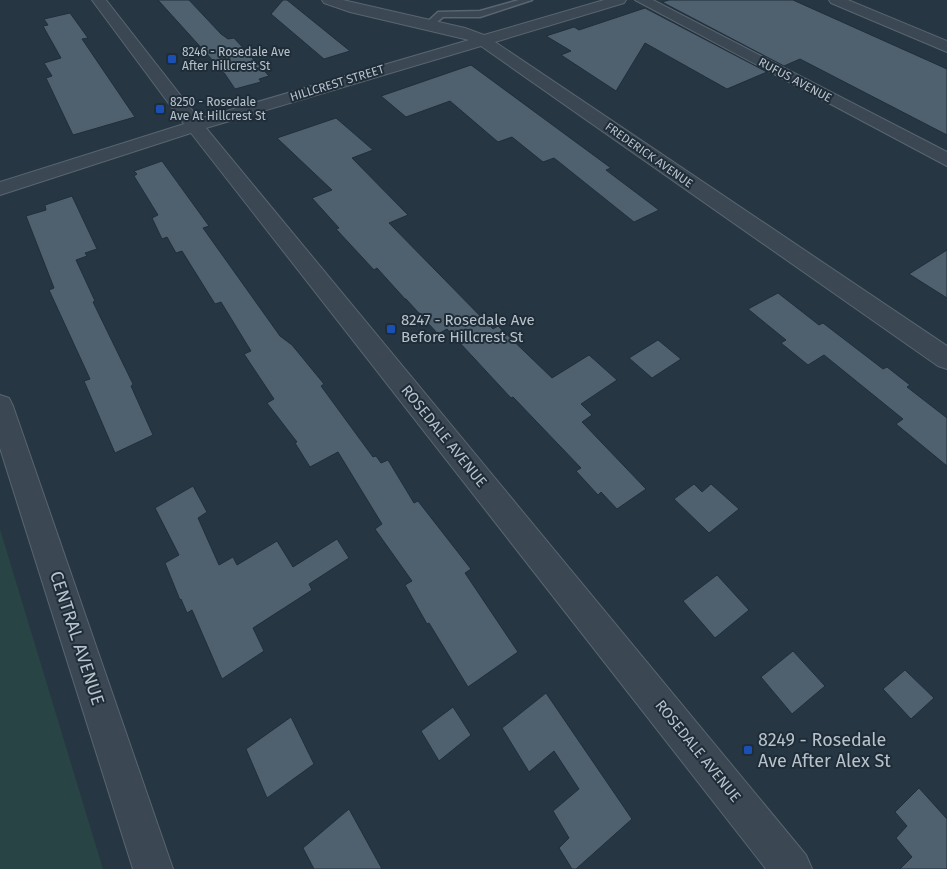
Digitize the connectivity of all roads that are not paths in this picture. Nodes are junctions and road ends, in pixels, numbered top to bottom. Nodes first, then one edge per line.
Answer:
1 (99, 0) edge
2 (329, 0) edge
3 (528, 0) edge
4 (619, 0) edge
5 (642, 0) edge
6 (836, 0) edge
7 (428, 25) junction
8 (483, 40) junction
9 (947, 47) edge
10 (195, 126) junction
11 (947, 160) edge
12 (0, 189) edge
13 (947, 360) edge
14 (0, 406) edge
15 (153, 869) edge
16 (792, 869) edge

1 - 10 street, ROSEDALE AVENUE
2 - 7 street, FREDERICK AVENUE
3 - 7 lane
4 - 8 street, HILLCREST STREET
5 - 11 street, RUFUS AVENUE
6 - 9 street
7 - 8 street, FREDERICK AVENUE
8 - 10 street, HILLCREST STREET
8 - 13 street, FREDERICK AVENUE
10 - 12 street, HILLCREST STREET
10 - 16 street, ROSEDALE AVENUE
14 - 15 street, CENTRAL AVENUE

